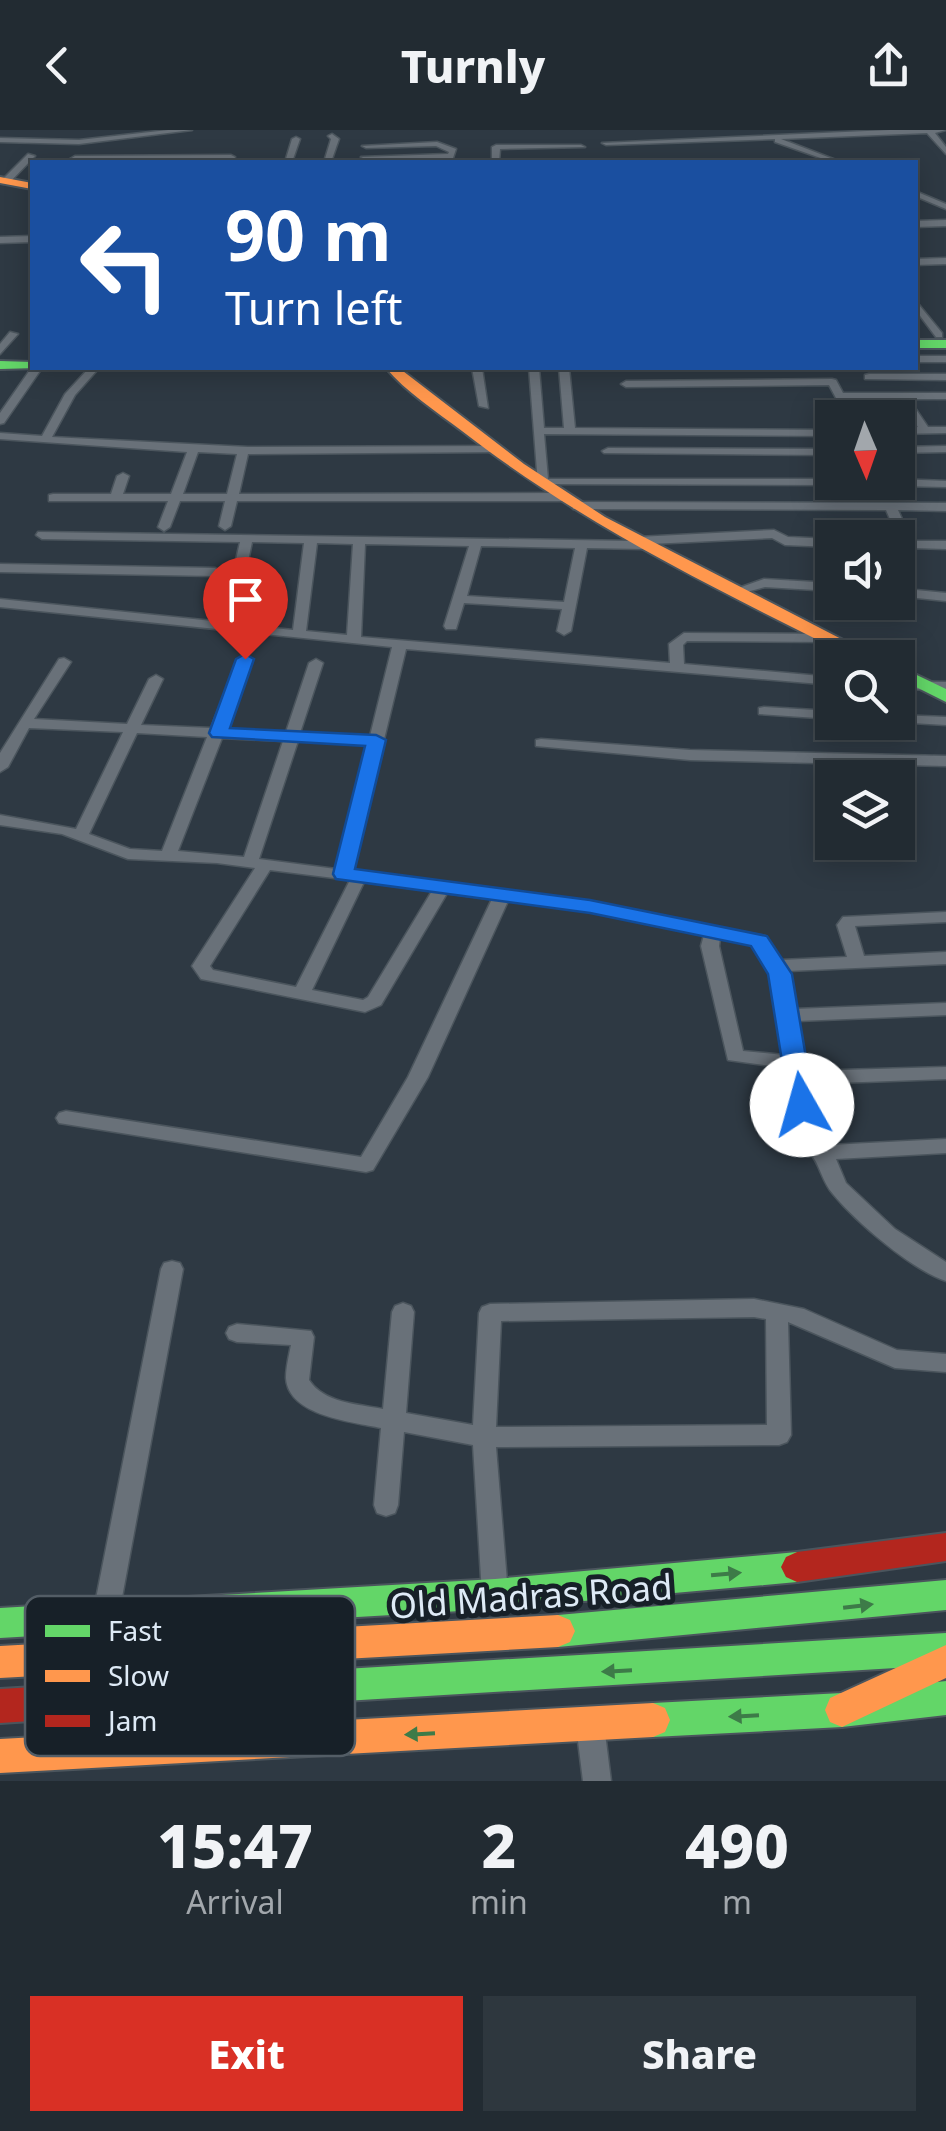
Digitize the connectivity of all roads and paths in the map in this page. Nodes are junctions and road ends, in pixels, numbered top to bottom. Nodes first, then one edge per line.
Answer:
1 (6, 130) edge
2 (188, 130) edge
3 (750, 130) edge
4 (946, 130) edge
5 (140, 134) edge
6 (332, 136) dead end
7 (768, 136) junction
8 (935, 138) edge
9 (296, 139) dead end
10 (3, 141) edge
11 (606, 142) dead end
12 (791, 145) junction
13 (581, 147) dead end
14 (0, 152) edge
15 (946, 152) edge
16 (31, 156) dead end
17 (72, 160) edge
18 (230, 160) edge
19 (289, 160) edge
20 (329, 160) edge
21 (364, 160) edge
22 (495, 160) edge
23 (832, 160) edge
24 (3, 180) edge
25 (30, 186) edge
26 (918, 194) edge
27 (946, 207) edge
28 (918, 224) edge
29 (946, 224) edge
30 (30, 238) edge
31 (0, 240) edge
32 (946, 261) edge
33 (918, 262) edge
34 (924, 312) edge
35 (13, 334) dead end
36 (942, 339) edge
37 (0, 351) edge
38 (918, 359) edge
39 (946, 359) edge
40 (0, 365) edge
41 (30, 367) edge
42 (33, 370) edge
43 (92, 370) edge
44 (395, 370) edge
45 (477, 370) edge
46 (534, 370) edge
47 (564, 370) edge
48 (946, 377) edge
49 (626, 384) dead end
50 (881, 396) junction
51 (901, 396) junction
52 (946, 396) edge
53 (484, 406) dead end
54 (0, 421) edge
55 (915, 430) edge
56 (925, 430) junction
57 (946, 430) edge
58 (540, 432) junction
59 (570, 432) junction
60 (815, 433) edge
61 (0, 436) edge
62 (45, 440) junction
63 (496, 449) junction
64 (946, 449) edge
65 (915, 450) edge
66 (193, 452) junction
67 (608, 452) dead end
68 (815, 452) edge
69 (243, 453) junction
70 (123, 476) dead end
71 (542, 482) junction
72 (815, 482) edge
73 (915, 483) edge
74 (946, 484) edge
75 (53, 498) dead end
76 (115, 498) junction
77 (174, 498) junction
78 (234, 498) junction
79 (570, 501) junction
80 (891, 507) junction
81 (946, 507) edge
82 (895, 520) edge
83 (225, 526) dead end
84 (164, 527) dead end
85 (42, 535) dead end
86 (247, 538) junction
87 (310, 540) junction
88 (359, 540) junction
89 (476, 542) junction
90 (815, 542) edge
91 (641, 543) junction
92 (582, 544) junction
93 (915, 544) edge
94 (946, 545) edge
95 (0, 568) edge
96 (215, 572) dead end
97 (815, 586) edge
98 (736, 591) junction
99 (915, 594) edge
100 (946, 597) edge
101 (457, 599) junction
102 (0, 603) edge
103 (570, 606) junction
104 (451, 626) dead end
105 (228, 627) junction
106 (564, 631) dead end
107 (299, 634) junction
108 (830, 638) junction
109 (354, 640) junction
110 (834, 640) edge
111 (400, 644) junction
112 (245, 659) dead end
113 (64, 662) dead end
114 (316, 663) dead end
115 (677, 667) junction
116 (156, 679) dead end
117 (815, 679) edge
118 (915, 679) edge
119 (915, 688) edge
120 (941, 690) edge
121 (764, 711) dead end
122 (815, 714) edge
123 (915, 720) edge
124 (946, 721) edge
125 (24, 723) junction
126 (135, 729) junction
127 (218, 733) junction
128 (290, 736) junction
129 (376, 740) junction
130 (542, 742) dead end
131 (946, 761) edge
132 (0, 767) edge
133 (0, 820) edge
134 (80, 836) junction
135 (168, 856) junction
136 (259, 861) junction
137 (350, 879) junction
138 (438, 894) dead end
139 (502, 895) junction
140 (946, 917) edge
141 (713, 932) junction
142 (946, 958) edge
143 (857, 962) junction
144 (775, 966) junction
145 (302, 993) junction
146 (946, 1009) edge
147 (788, 1015) junction
148 (797, 1071) junction
149 (946, 1073) edge
150 (66, 1118) dead end
151 (946, 1146) edge
152 (820, 1153) junction
153 (172, 1269) dead end
154 (946, 1273) edge
155 (777, 1311) junction
156 (403, 1312) dead end
157 (237, 1333) dead end
158 (946, 1362) edge
159 (393, 1420) junction
160 (484, 1437) junction
161 (386, 1505) dead end
162 (946, 1547) edge
163 (495, 1594) junction
164 (946, 1595) edge
165 (109, 1596) edge
166 (355, 1603) edge
167 (25, 1622) edge
168 (0, 1623) edge
169 (355, 1645) edge
170 (946, 1649) edge
171 (25, 1661) edge
172 (946, 1661) edge
173 (0, 1662) edge
174 (355, 1686) edge
175 (946, 1698) edge
176 (25, 1705) edge
177 (0, 1706) edge
178 (842, 1710) junction
179 (590, 1725) junction
180 (355, 1737) edge
181 (25, 1755) edge
182 (0, 1756) edge
183 (597, 1781) edge

1 - 10 street
2 - 5 street
3 - 7 street
4 - 8 street
5 - 10 street
6 - 20 street
7 - 8 street
7 - 11 street
7 - 12 street
8 - 12 street
8 - 15 street
9 - 19 street
10 - 14 street
12 - 23 street
13 - 22 street
16 - 24 street
17 - 18 street
21 - 21 street
24 - 25 main road
26 - 27 street
28 - 29 street
30 - 31 street
32 - 33 street
34 - 36 street
35 - 37 street
38 - 39 street
40 - 41 main road
42 - 54 street
43 - 62 street
44 - 63 main road
45 - 53 street
46 - 58 street
47 - 59 street
48 - 50 street
49 - 50 street
50 - 51 street
51 - 52 street
51 - 56 street
55 - 56 street
56 - 57 street
58 - 59 street
58 - 71 street
59 - 60 street
61 - 62 street
62 - 66 street
63 - 69 street
63 - 71 main road
64 - 65 street
66 - 69 street
66 - 77 street
67 - 68 street
69 - 78 street
70 - 76 street
71 - 72 street
71 - 79 main road
73 - 74 street
75 - 76 street
76 - 77 street
77 - 78 street
77 - 84 street
78 - 79 street
78 - 83 street
79 - 80 street
79 - 91 main road
80 - 81 street
80 - 82 street
85 - 86 street
86 - 87 street
86 - 105 street
87 - 88 street
87 - 107 street
88 - 89 street
88 - 109 street
89 - 92 street
89 - 101 street
90 - 91 street
91 - 92 street
91 - 98 main road
92 - 103 street
93 - 94 street
95 - 96 street
97 - 98 street
98 - 108 main road
99 - 100 street
101 - 103 street
101 - 104 street
102 - 105 street
103 - 106 street
105 - 107 street
107 - 109 street
108 - 110 main road
108 - 115 street
109 - 111 street
111 - 115 street
111 - 129 street
112 - 127 street
113 - 125 street
114 - 128 street
115 - 117 street
116 - 126 street
118 - 120 main road
119 - 120 street
121 - 122 street
123 - 124 street
125 - 126 street
125 - 132 street
126 - 127 street
126 - 134 street
127 - 128 street
127 - 135 street
128 - 129 street
128 - 136 street
129 - 137 street
130 - 131 street
133 - 134 street
134 - 135 street
135 - 136 street
136 - 137 street
136 - 145 street
137 - 139 street
137 - 145 street
138 - 145 street
139 - 141 street
139 - 150 street
140 - 143 street
141 - 144 street
141 - 148 street
142 - 143 street
143 - 144 street
144 - 147 street
146 - 147 street
147 - 148 street
148 - 149 street
148 - 152 street
151 - 152 street
152 - 154 street
153 - 165 street
155 - 158 street
155 - 160 street
155 - 160 street
156 - 159 street
157 - 159 street
159 - 160 street
159 - 161 street
160 - 163 street
163 -> 162 main road
163 - 166 main road
169 -> 164 main road, Old Madras Road
167 - 168 main road
170 -> 174 main road
173 -> 171 main road, Old Madras Road
172 - 178 main road
175 - 178 main road
176 -> 177 main road
178 -> 179 main road
179 -> 180 main road
179 - 183 street
181 -> 182 main road

